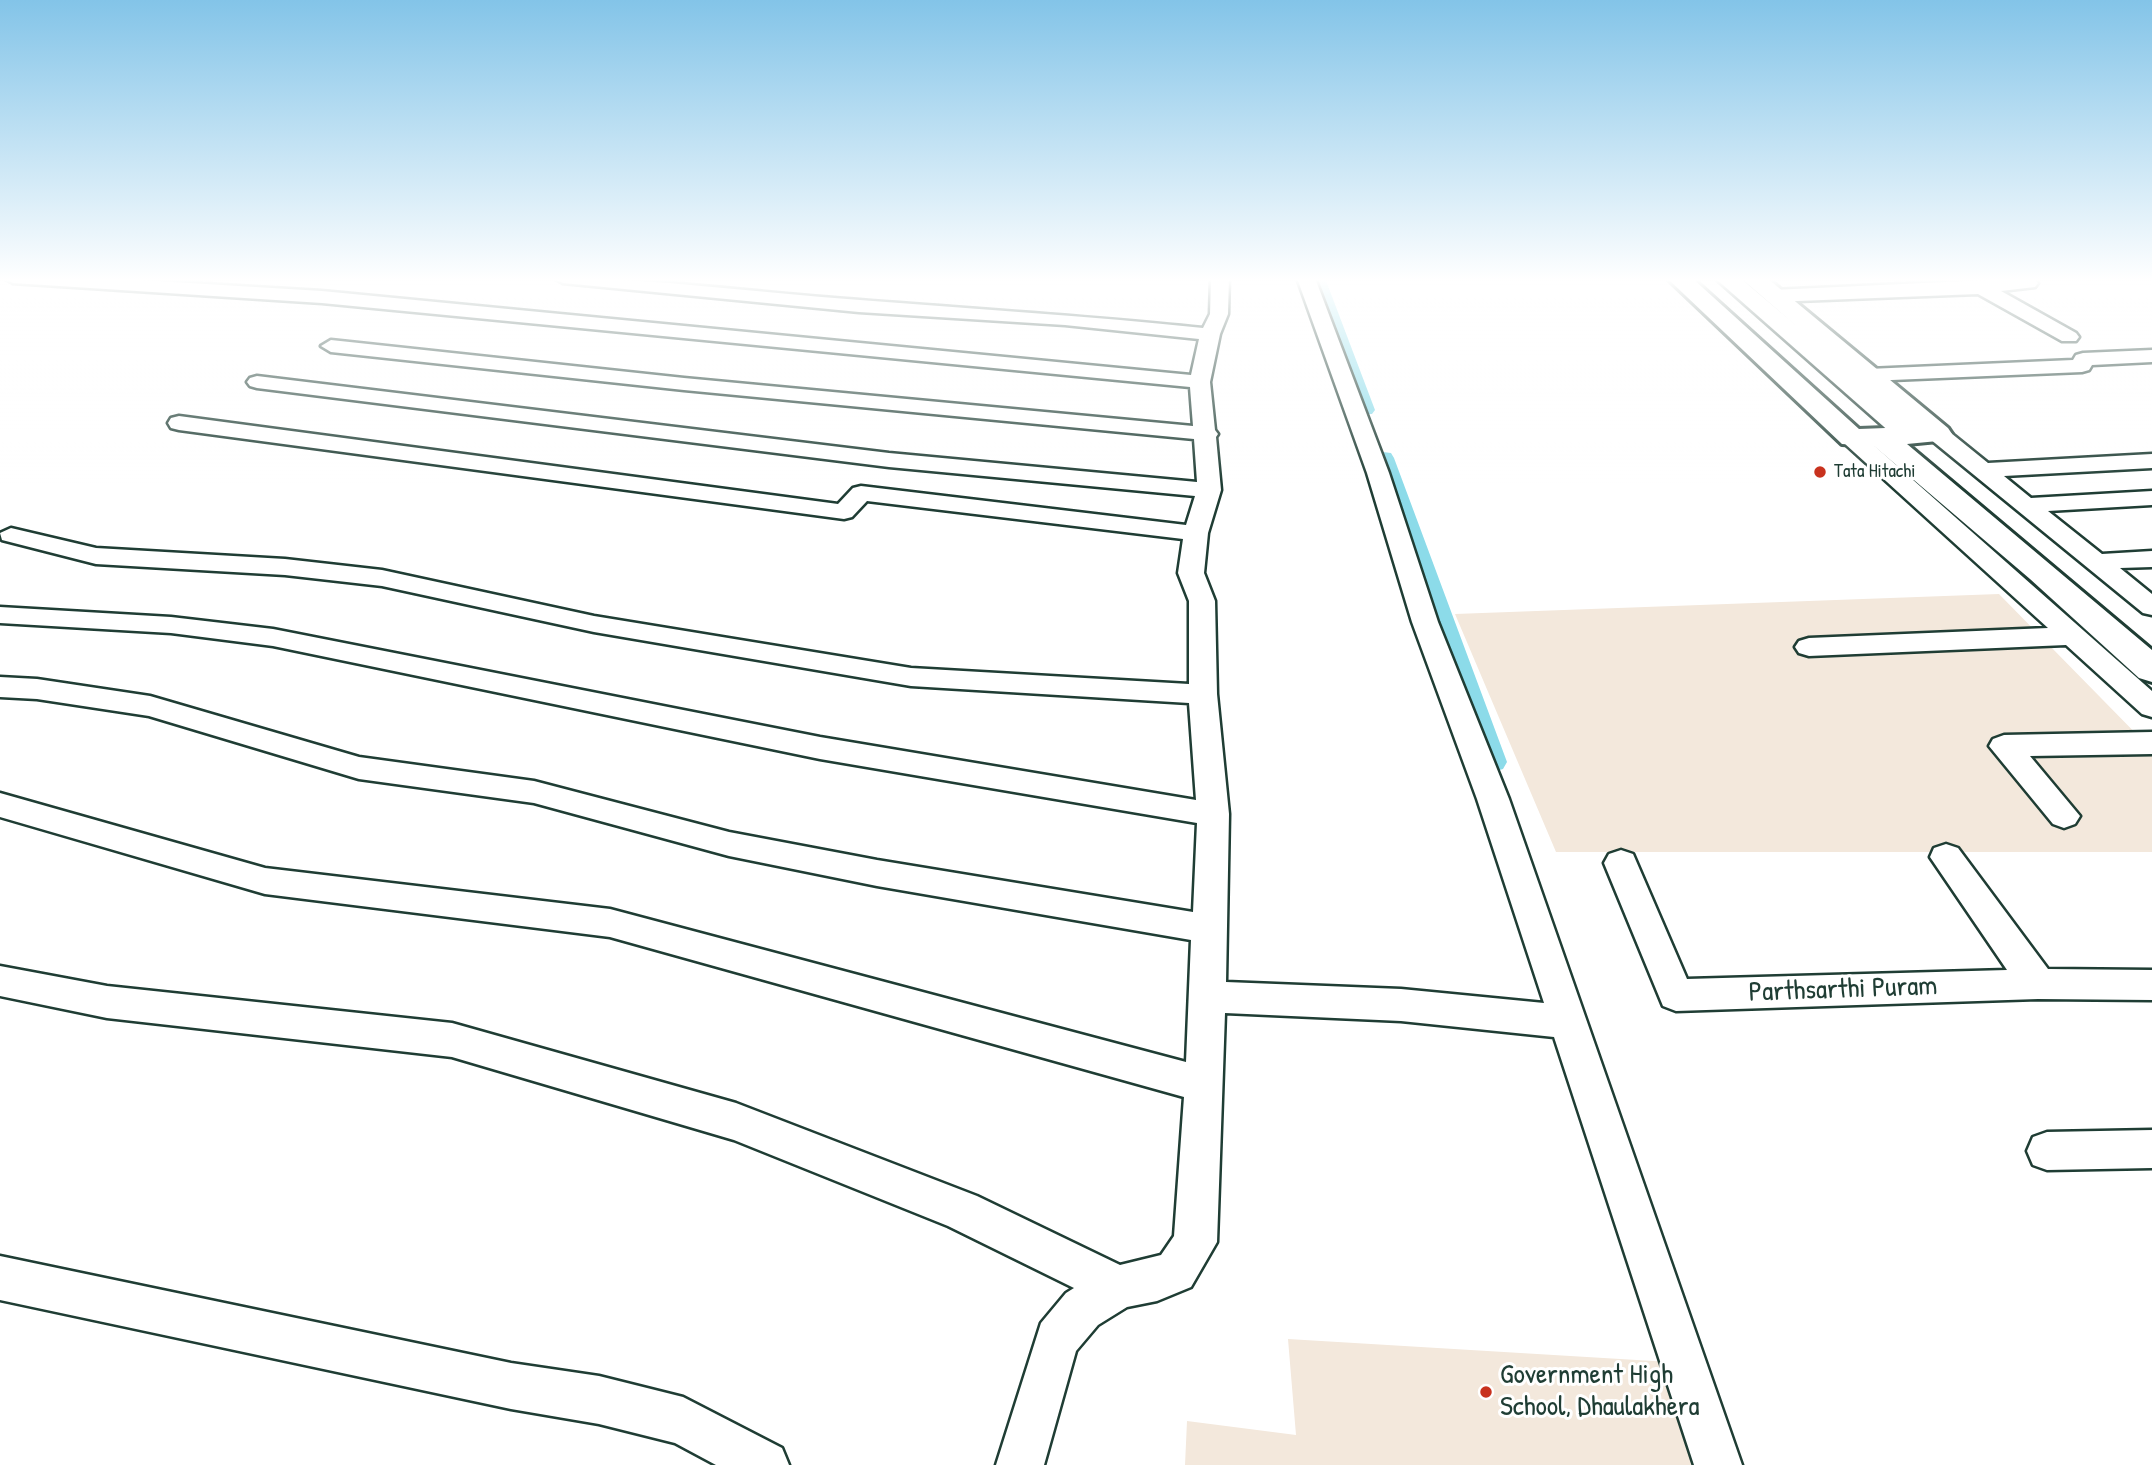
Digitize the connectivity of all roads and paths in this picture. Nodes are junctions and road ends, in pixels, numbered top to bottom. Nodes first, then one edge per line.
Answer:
1 (334, 346) edge
2 (824, 346) edge
3 (1206, 346) edge
4 (1332, 346) edge
5 (1772, 346) edge
6 (1785, 346) edge
7 (1799, 346) edge
8 (1833, 346) edge
9 (2152, 356) edge
10 (1868, 375) junction
11 (257, 382) dead end
12 (1200, 382) junction
13 (179, 424) dead end
14 (1207, 434) junction
15 (1895, 436) junction
16 (2152, 461) edge
17 (1982, 470) junction
18 (1209, 490) junction
19 (2152, 498) edge
20 (2025, 505) junction
21 (1196, 533) junction
22 (11, 535) dead end
23 (2152, 559) edge
24 (2096, 562) junction
25 (2152, 607) edge
26 (0, 615) edge
27 (2076, 636) junction
28 (2152, 641) edge
29 (1809, 647) dead end
30 (2152, 670) edge
31 (0, 687) edge
32 (1203, 694) junction
33 (2152, 708) edge
34 (2152, 743) edge
35 (0, 805) edge
36 (1213, 814) junction
37 (2064, 816) dead end
38 (1946, 857) dead end
39 (1621, 863) dead end
40 (1209, 929) junction
41 (0, 981) edge
42 (2038, 984) junction
43 (2152, 985) edge
44 (1207, 998) junction
45 (1570, 1022) junction
46 (1204, 1085) junction
47 (2152, 1149) edge
48 (2047, 1151) dead end
49 (0, 1278) edge
50 (1119, 1287) junction
51 (765, 1465) edge
52 (1020, 1465) edge
53 (1718, 1465) edge

1 - 14 street
2 - 12 street
3 - 12 street
4 - 45 street
5 - 15 highway
6 - 15 main road
7 - 15 main road
8 - 10 highway
9 - 10 street
10 - 15 highway
11 - 18 street
12 - 14 street
13 - 21 street
14 - 18 street
15 - 17 street
15 - 27 street
15 - 28 highway
15 - 30 highway
16 - 17 street
17 - 20 street
18 - 21 street
19 - 20 street
20 - 24 street
21 - 32 street
22 - 32 street
23 - 24 street
24 - 25 street
26 - 36 street
27 - 29 street
27 - 33 street
31 - 40 street
32 - 36 street
34 - 37 street
35 - 46 street
36 - 40 street
38 - 42 street
39 - 42 street, Parthsarthi Puram
40 - 44 street
41 - 50 street
42 - 43 street, Parthsarthi Puram
44 - 45 street
44 - 46 street
45 - 53 street
46 - 50 street
47 - 48 street
49 - 51 street
50 - 52 street

